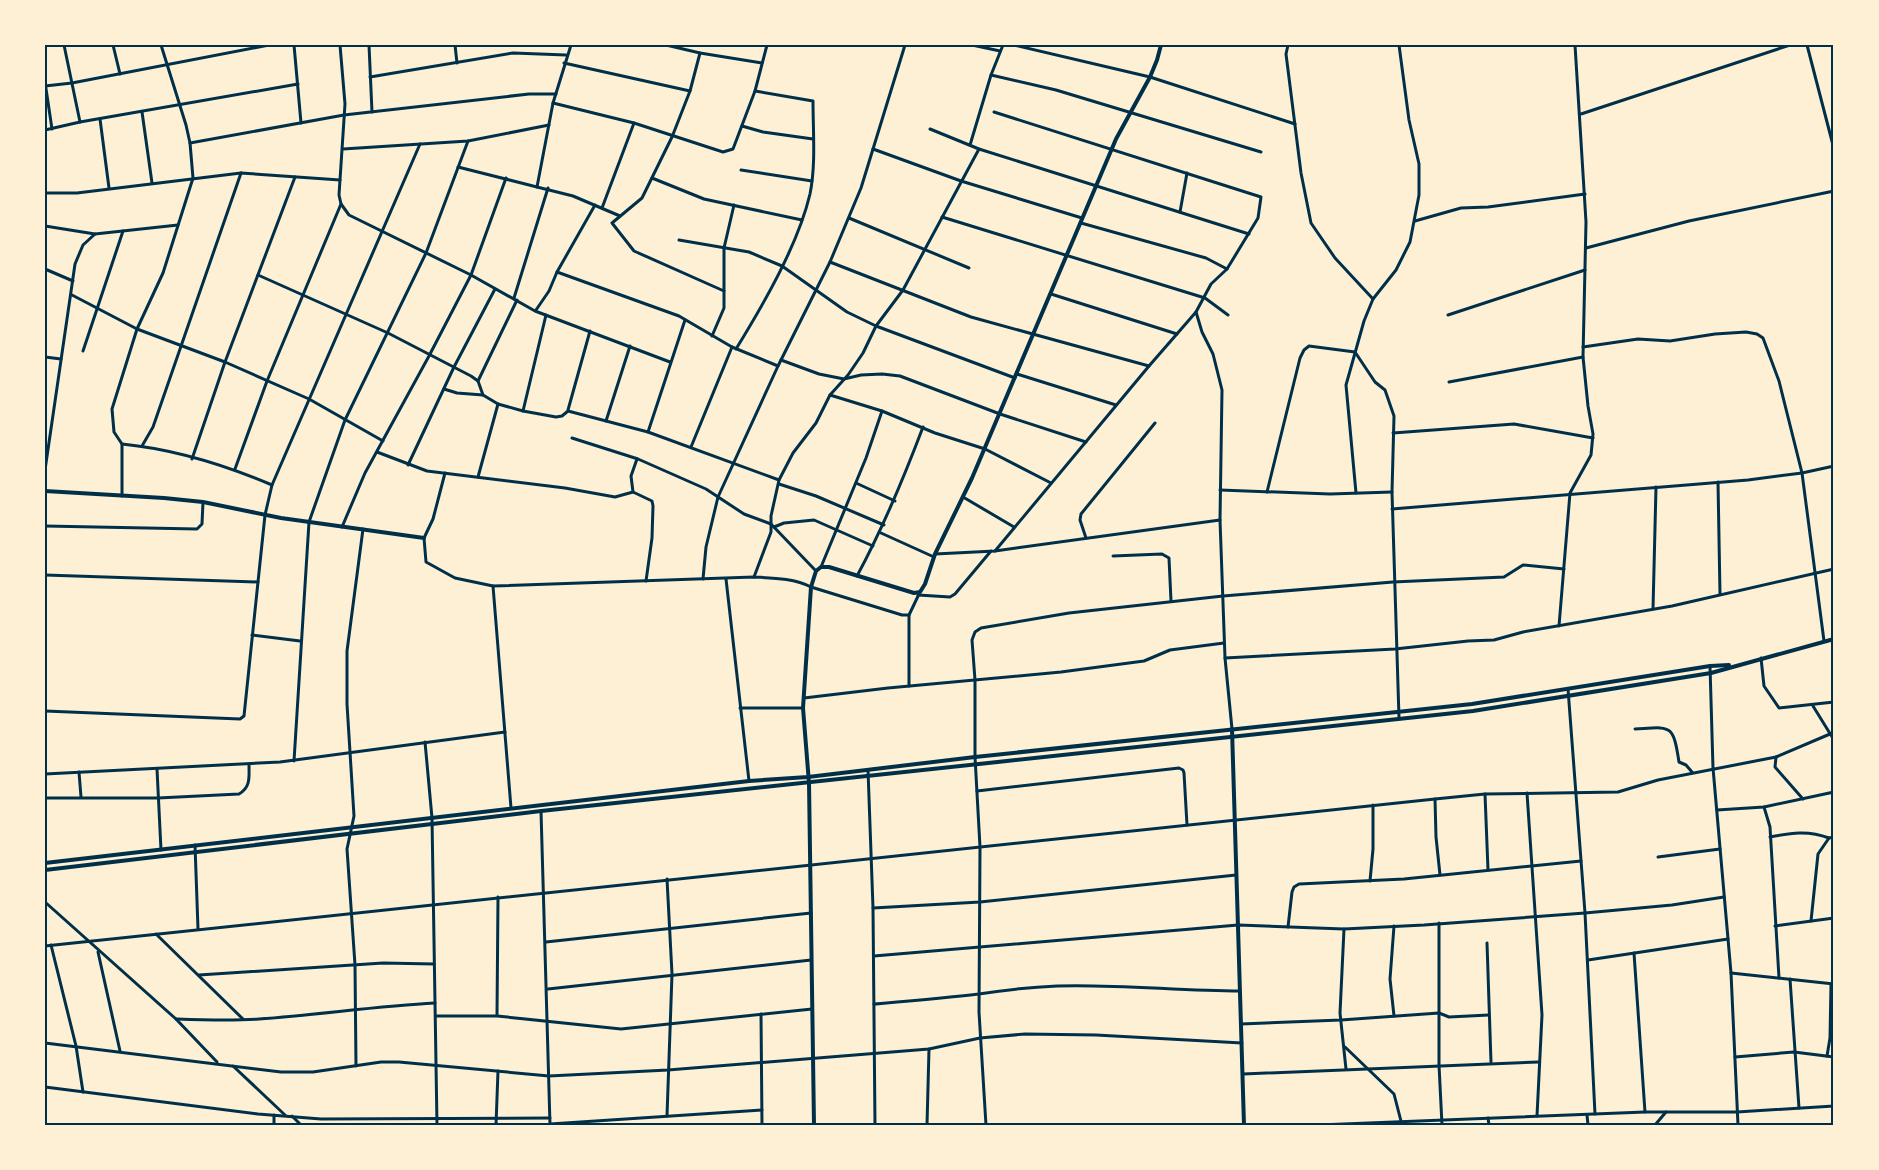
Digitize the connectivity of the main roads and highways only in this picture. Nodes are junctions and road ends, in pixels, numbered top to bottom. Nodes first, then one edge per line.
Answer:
1 (1161, 45) edge
2 (45, 491) edge
3 (424, 538) road end
4 (1834, 639) edge
5 (1736, 665) junction
6 (1232, 729) junction
7 (1232, 736) junction
8 (808, 777) junction
9 (809, 783) junction
10 (45, 863) edge
11 (45, 870) edge
12 (814, 1125) edge
13 (1244, 1125) edge

1 - 8 main road
2 - 3 main road
4 - 5 main road
5 - 6 main road
5 - 7 main road
6 - 7 main road
6 - 8 main road
7 - 9 main road
7 - 13 main road
8 - 9 main road
8 - 10 main road
9 - 11 main road
9 - 12 main road

